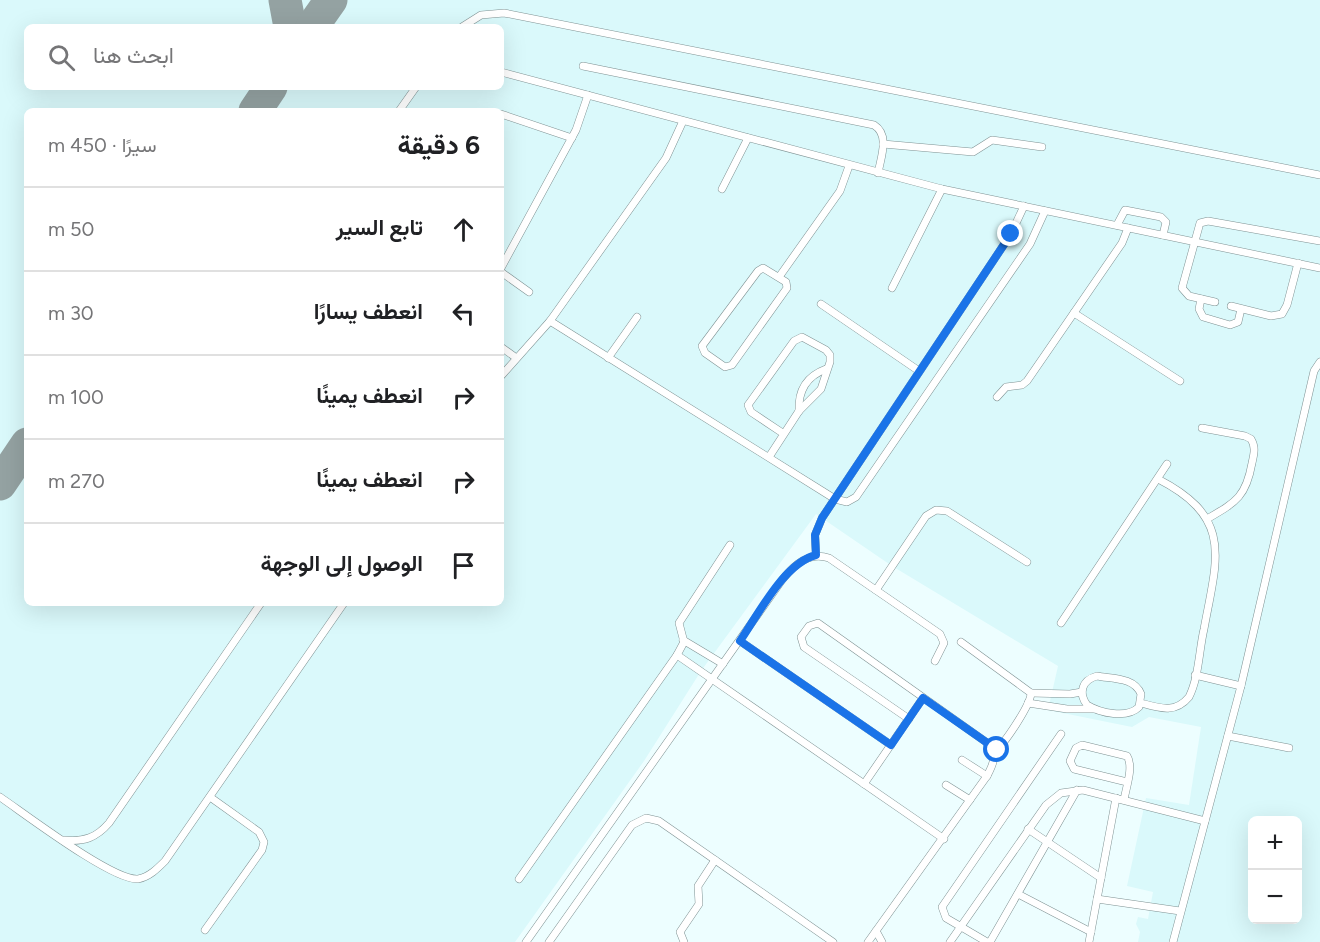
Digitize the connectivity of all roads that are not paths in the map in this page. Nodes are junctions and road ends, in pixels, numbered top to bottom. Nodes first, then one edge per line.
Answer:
1 (467, 24) edge
2 (583, 66) dead end
3 (504, 73) edge
4 (414, 90) edge
5 (588, 95) junction
6 (401, 108) edge
7 (504, 115) edge
8 (683, 121) junction
9 (572, 138) junction
10 (748, 138) junction
11 (883, 144) junction
12 (1041, 147) dead end
13 (849, 166) junction
14 (878, 173) junction
15 (1320, 175) edge
16 (722, 189) dead end
17 (942, 189) junction
18 (1024, 206) junction
19 (1045, 210) junction
20 (1117, 225) junction
21 (1128, 228) junction
22 (1163, 235) junction
23 (1193, 241) junction
24 (1320, 241) edge
25 (1298, 263) junction
26 (504, 264) edge
27 (1320, 268) edge
28 (504, 272) edge
29 (779, 277) junction
30 (892, 288) dead end
31 (529, 292) dead end
32 (1201, 299) junction
33 (1215, 302) dead end
34 (820, 304) dead end
35 (1231, 306) dead end
36 (1241, 309) junction
37 (1074, 313) junction
38 (637, 317) dead end
39 (550, 321) junction
40 (504, 349) edge
41 (515, 357) junction
42 (608, 358) junction
43 (1320, 362) edge
44 (826, 369) junction
45 (919, 371) junction
46 (504, 372) edge
47 (1180, 381) dead end
48 (997, 397) dead end
49 (799, 411) junction
50 (1202, 428) dead end
51 (784, 434) junction
52 (769, 458) junction
53 (1167, 464) dead end
54 (1158, 479) junction
55 (835, 498) junction
56 (1207, 519) junction
57 (730, 545) dead end
58 (816, 555) junction
59 (1027, 562) dead end
60 (876, 590) junction
61 (259, 606) edge
62 (342, 606) edge
63 (1061, 623) dead end
64 (683, 640) junction
65 (740, 641) junction
66 (961, 642) dead end
67 (677, 655) junction
68 (935, 661) dead end
69 (723, 664) junction
70 (1195, 675) junction
71 (712, 678) junction
72 (1241, 686) junction
73 (1082, 692) junction
74 (1031, 693) junction
75 (923, 698) junction
76 (1028, 703) junction
77 (1141, 703) junction
78 (1095, 709) junction
79 (909, 719) junction
80 (1061, 734) dead end
81 (1227, 735) junction
82 (891, 745) junction
83 (1289, 748) dead end
84 (994, 752) junction
85 (962, 760) dead end
86 (987, 776) junction
87 (1127, 782) junction
88 (864, 784) junction
89 (946, 785) dead end
90 (1077, 790) junction
91 (0, 797) edge
92 (210, 797) junction
93 (1120, 799) junction
94 (970, 800) junction
95 (1205, 821) junction
96 (1028, 829) junction
97 (63, 839) junction
98 (944, 839) junction
99 (1047, 842) junction
100 (715, 860) junction
101 (1101, 878) junction
102 (519, 879) dead end
103 (1018, 894) junction
104 (1097, 899) junction
105 (1180, 911) junction
106 (960, 928) junction
107 (205, 930) dead end
108 (876, 931) junction
109 (1090, 932) junction
110 (526, 942) edge
111 (549, 942) edge
112 (684, 942) edge
113 (833, 942) edge
114 (868, 942) edge
115 (882, 942) edge
116 (950, 942) edge
117 (988, 942) edge
118 (1089, 942) edge
119 (1173, 942) edge

1 - 15 lane
2 - 11 lane
3 - 5 lane
4 - 6 lane
5 - 8 lane
5 - 9 lane
7 - 9 lane
8 - 10 lane
8 - 39 lane
9 - 26 lane
10 - 13 lane
10 - 16 lane
11 - 12 lane
11 - 14 lane
13 - 14 lane
13 - 29 lane
14 - 17 lane
17 - 18 lane
17 - 30 lane
18 - 19 lane
18 - 45 lane
19 - 20 lane
19 - 55 lane
20 - 21 lane
20 - 22 lane
21 - 22 lane
21 - 37 lane
22 - 23 lane
23 - 24 lane
23 - 25 lane
23 - 32 lane
25 - 27 lane
25 - 36 lane
28 - 31 lane
29 - 29 lane
32 - 33 lane
32 - 36 lane
34 - 45 lane
35 - 36 lane
37 - 47 lane
37 - 48 lane
38 - 42 lane
39 - 41 lane
39 - 42 lane
40 - 41 lane
41 - 46 lane
42 - 52 lane
43 - 72 lane
44 - 49 lane
44 - 49 lane
44 - 51 lane
45 - 55 lane
49 - 51 lane
50 - 56 lane
51 - 52 lane
52 - 55 lane
53 - 54 lane
54 - 56 lane
54 - 63 lane
55 - 58 lane
56 - 70 lane
57 - 64 lane
58 - 60 lane
58 - 65 lane
59 - 60 lane
60 - 68 lane
61 - 97 lane
62 - 92 lane
64 - 67 lane
64 - 69 lane
65 - 69 lane
65 - 82 lane
66 - 74 lane
67 - 71 lane
67 - 102 lane
69 - 71 lane
70 - 72 lane
70 - 77 lane
71 - 88 lane
71 - 110 lane
72 - 81 lane
73 - 74 lane
73 - 77 lane
73 - 78 lane
74 - 76 lane
75 - 79 lane
75 - 79 lane
75 - 84 lane
76 - 78 lane
76 - 84 lane
77 - 78 lane
79 - 82 lane
80 - 106 lane
81 - 83 lane
81 - 95 lane
82 - 88 lane
84 - 86 lane
85 - 86 lane
86 - 94 lane
87 - 87 lane
87 - 93 lane
88 - 98 lane
89 - 94 lane
90 - 93 lane
90 - 96 lane
90 - 99 lane
91 - 97 lane
92 - 97 lane
92 - 107 lane
93 - 95 lane
93 - 101 lane
94 - 98 lane
95 - 105 lane
96 - 99 lane
96 - 106 lane
98 - 108 lane
99 - 101 lane
99 - 103 lane
100 - 111 lane
100 - 112 lane
100 - 113 lane
101 - 104 lane
103 - 109 lane
103 - 117 lane
104 - 105 lane
104 - 109 lane
105 - 119 lane
106 - 116 lane
106 - 117 lane
108 - 114 lane
108 - 115 lane
109 - 118 lane

